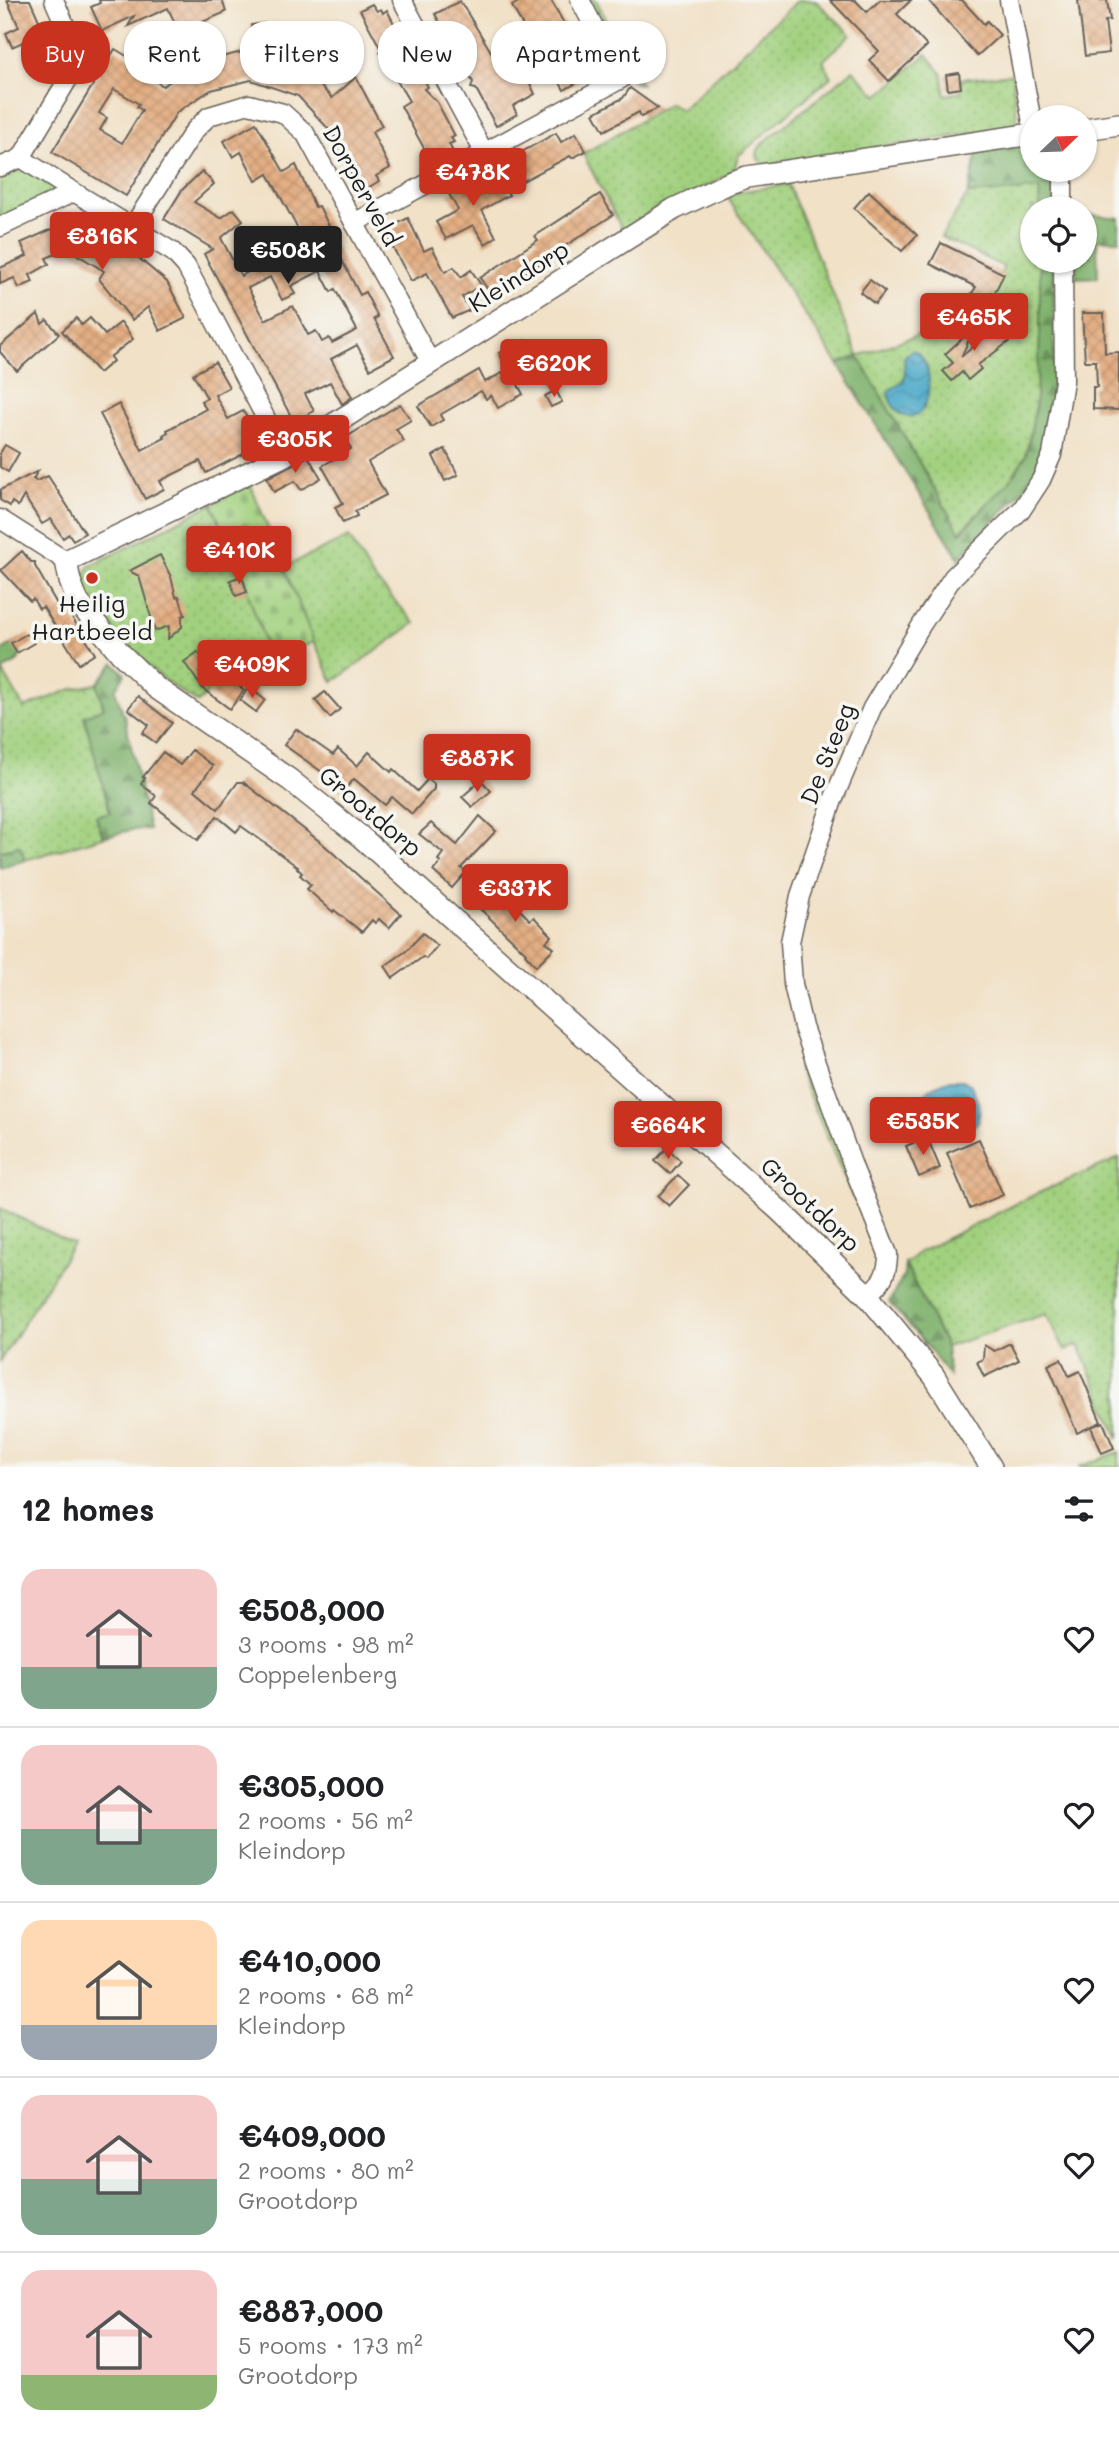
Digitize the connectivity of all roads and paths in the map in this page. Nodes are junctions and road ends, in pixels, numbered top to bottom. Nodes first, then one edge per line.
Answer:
1 (54, 0) edge
2 (402, 0) edge
3 (580, 0) edge
4 (1009, 0) edge
5 (1029, 105) edge
6 (1119, 124) edge
7 (1097, 128) edge
8 (1020, 136) edge
9 (484, 152) junction
10 (21, 158) junction
11 (0, 167) edge
12 (74, 192) junction
13 (354, 223) junction
14 (133, 226) junction
15 (0, 227) edge
16 (1063, 273) edge
17 (430, 363) junction
18 (285, 455) junction
19 (0, 519) edge
20 (66, 561) junction
21 (867, 1295) junction
22 (990, 1467) edge

1 - 10 street
2 - 9 street
3 - 9 street
4 - 5 street
6 - 7 street
8 - 17 street, Kleindorp
9 - 13 street
10 - 11 street
10 - 12 street
12 - 14 street
12 - 15 street
13 - 14 street, Dorperveld
13 - 17 street, Dorperveld
14 - 18 street
16 - 21 street, De Steeg
17 - 18 street, Kleindorp
18 - 20 street, Kleindorp
19 - 20 street
20 - 21 street, Grootdorp
21 - 22 street, Grootdorp

